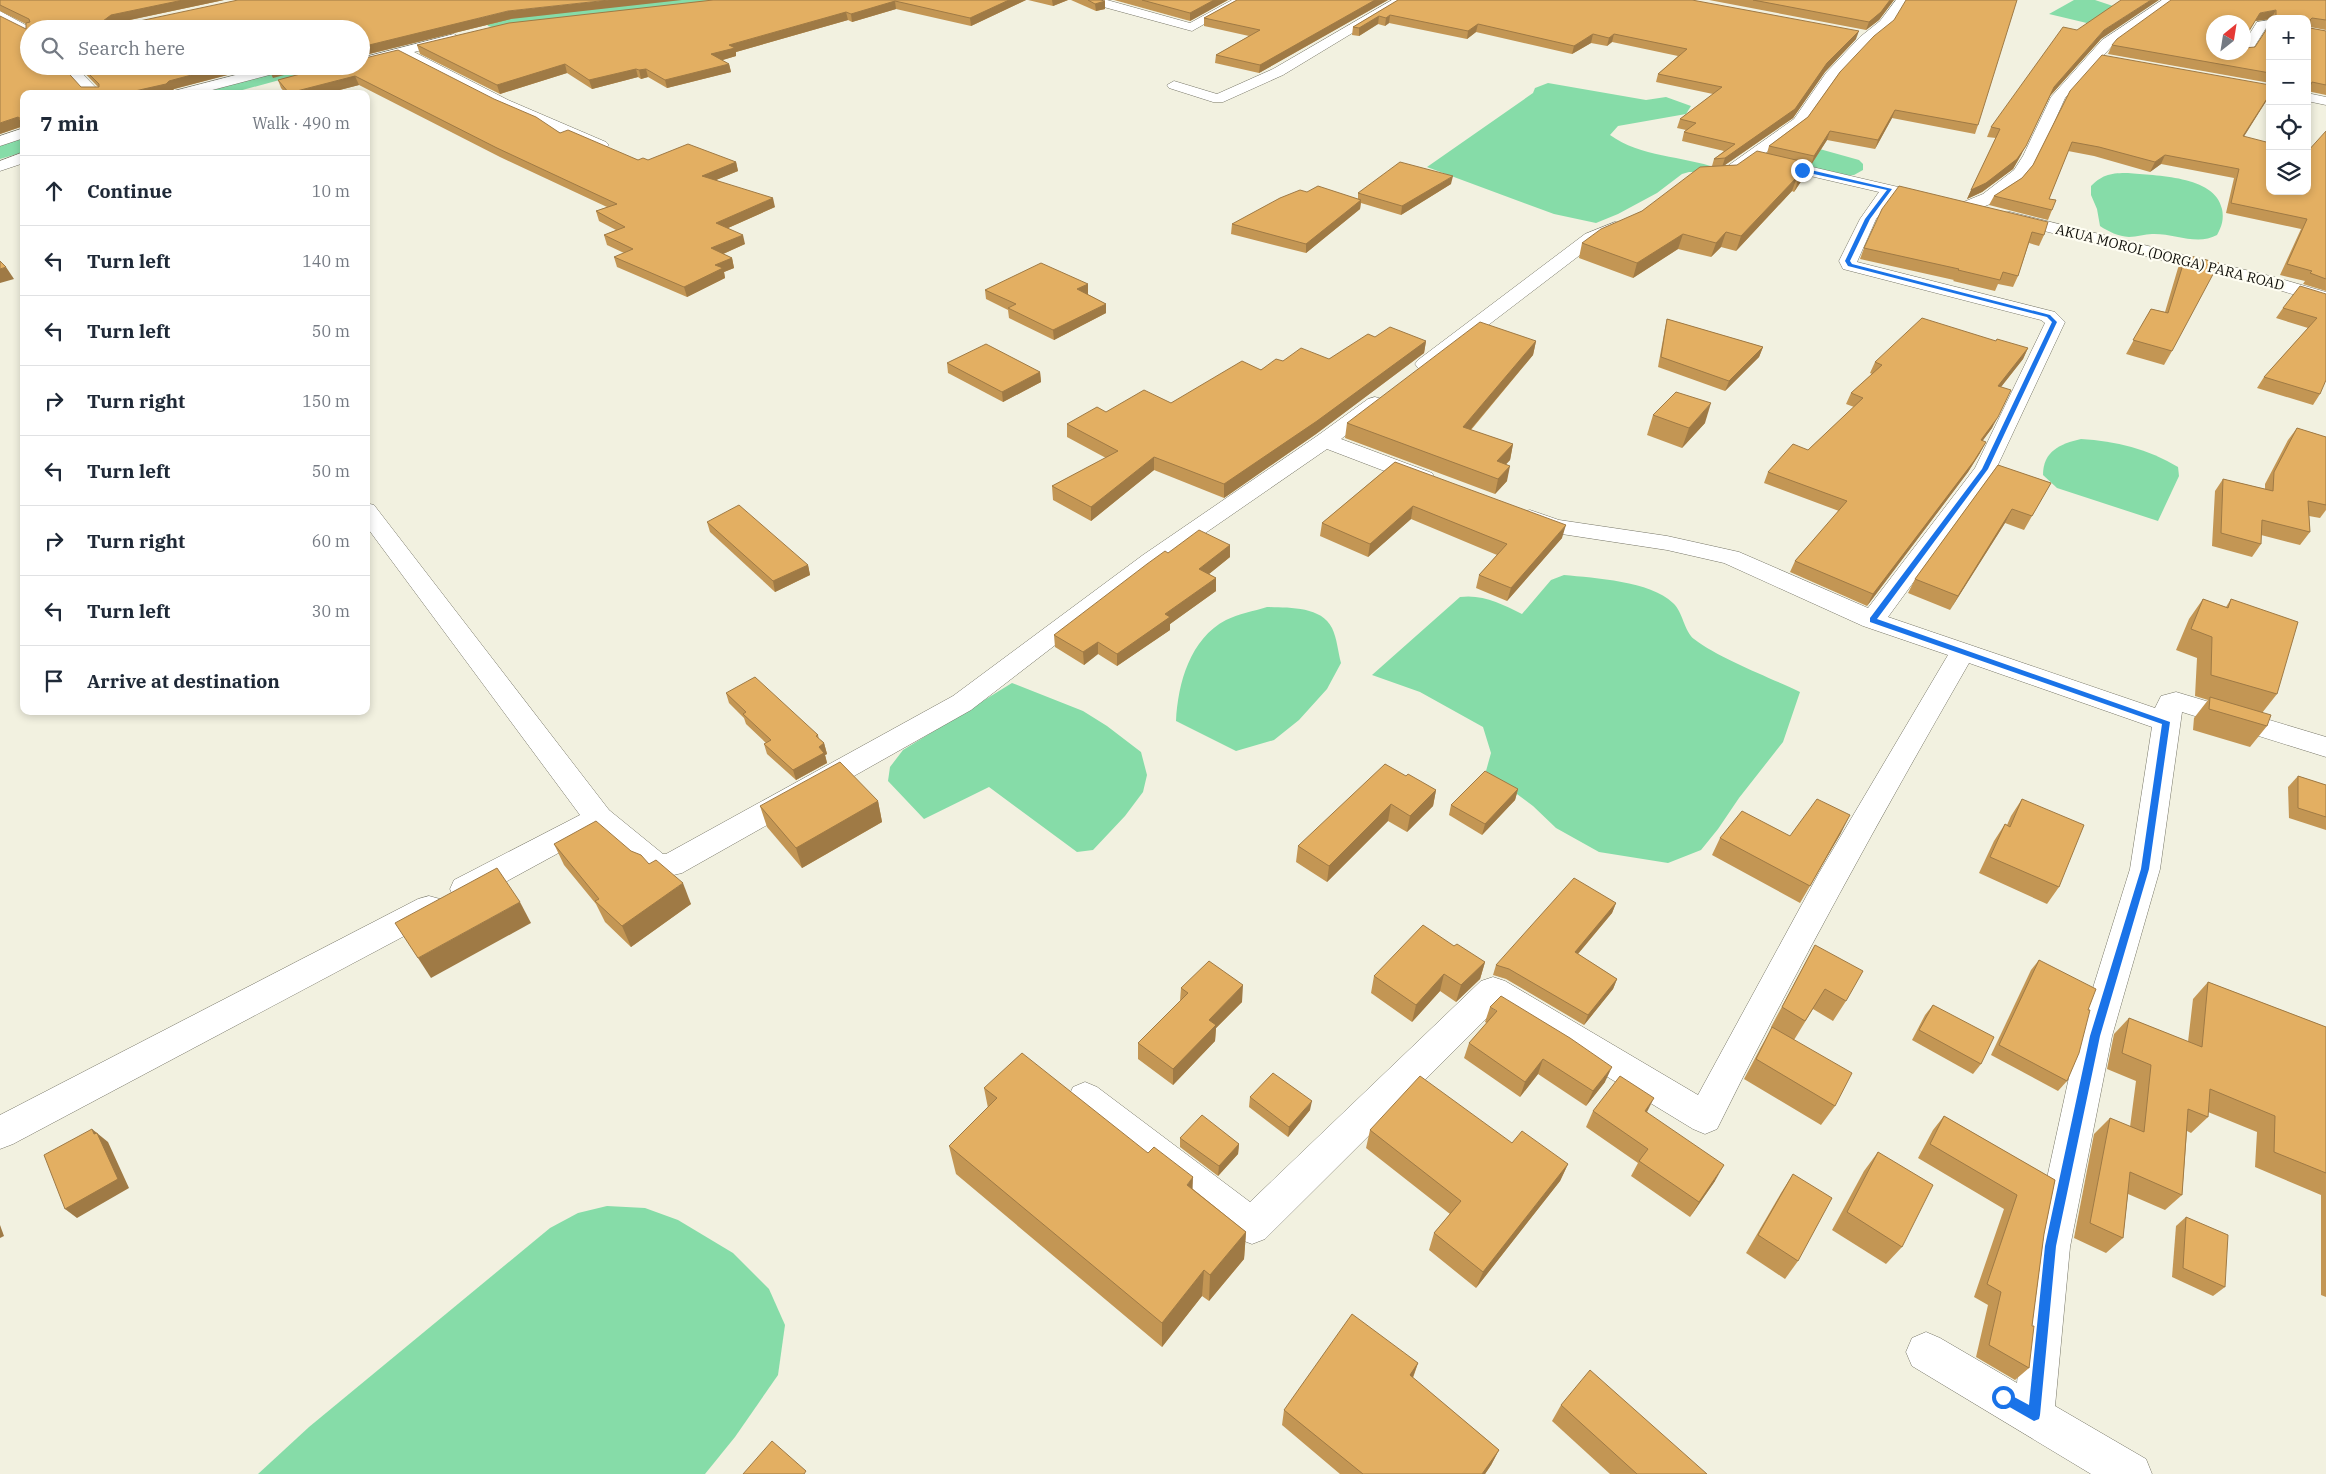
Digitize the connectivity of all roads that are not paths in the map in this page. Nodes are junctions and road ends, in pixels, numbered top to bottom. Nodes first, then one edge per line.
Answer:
1 (1093, 0) edge
2 (1242, 0) edge
3 (1401, 0) edge
4 (1902, 0) edge
5 (2170, 0) edge
6 (0, 15) edge
7 (2266, 24) edge
8 (20, 27) edge
9 (2251, 40) edge
10 (370, 46) edge
11 (402, 51) junction
12 (2094, 57) junction
13 (370, 60) edge
14 (2112, 60) edge
15 (76, 75) edge
16 (252, 75) edge
17 (1174, 85) dead end
18 (91, 90) edge
19 (194, 90) edge
20 (2311, 98) edge
21 (2326, 101) edge
22 (20, 134) edge
23 (0, 141) edge
24 (614, 150) edge
25 (20, 158) edge
26 (1750, 158) junction
27 (0, 166) edge
28 (1709, 174) edge
29 (1890, 189) junction
30 (1919, 196) edge
31 (1948, 202) edge
32 (1967, 207) junction
33 (1631, 220) edge
34 (2326, 298) edge
35 (1412, 374) edge
36 (1388, 392) edge
37 (1325, 441) junction
38 (1447, 487) edge
39 (1511, 511) edge
40 (370, 515) edge
41 (1872, 620) junction
42 (1963, 651) junction
43 (2166, 722) junction
44 (2326, 747) edge
45 (599, 818) junction
46 (1085, 1098) dead end
47 (0, 1133) edge
48 (1926, 1352) dead end
49 (2034, 1415) junction
50 (2131, 1474) edge

1 - 2 street
3 - 17 street
4 - 26 street
5 - 12 street
6 - 8 street
7 - 9 street
10 - 11 street
11 - 13 street
11 - 24 street
12 - 14 street
12 - 32 street
15 - 18 street
16 - 19 street
20 - 21 street
22 - 23 street
25 - 27 street
26 - 28 street
26 - 29 street
29 - 30 street
29 - 41 street
31 - 32 street, AKUA MOROL (DORGA) PARA ROAD
32 - 34 street, AKUA MOROL (DORGA) PARA ROAD
33 - 35 street
36 - 37 street
37 - 38 street
37 - 45 street
39 - 41 street
40 - 45 street
41 - 42 street
42 - 43 street
42 - 46 street
43 - 44 street
43 - 49 street
45 - 47 street
48 - 49 street
49 - 50 street

